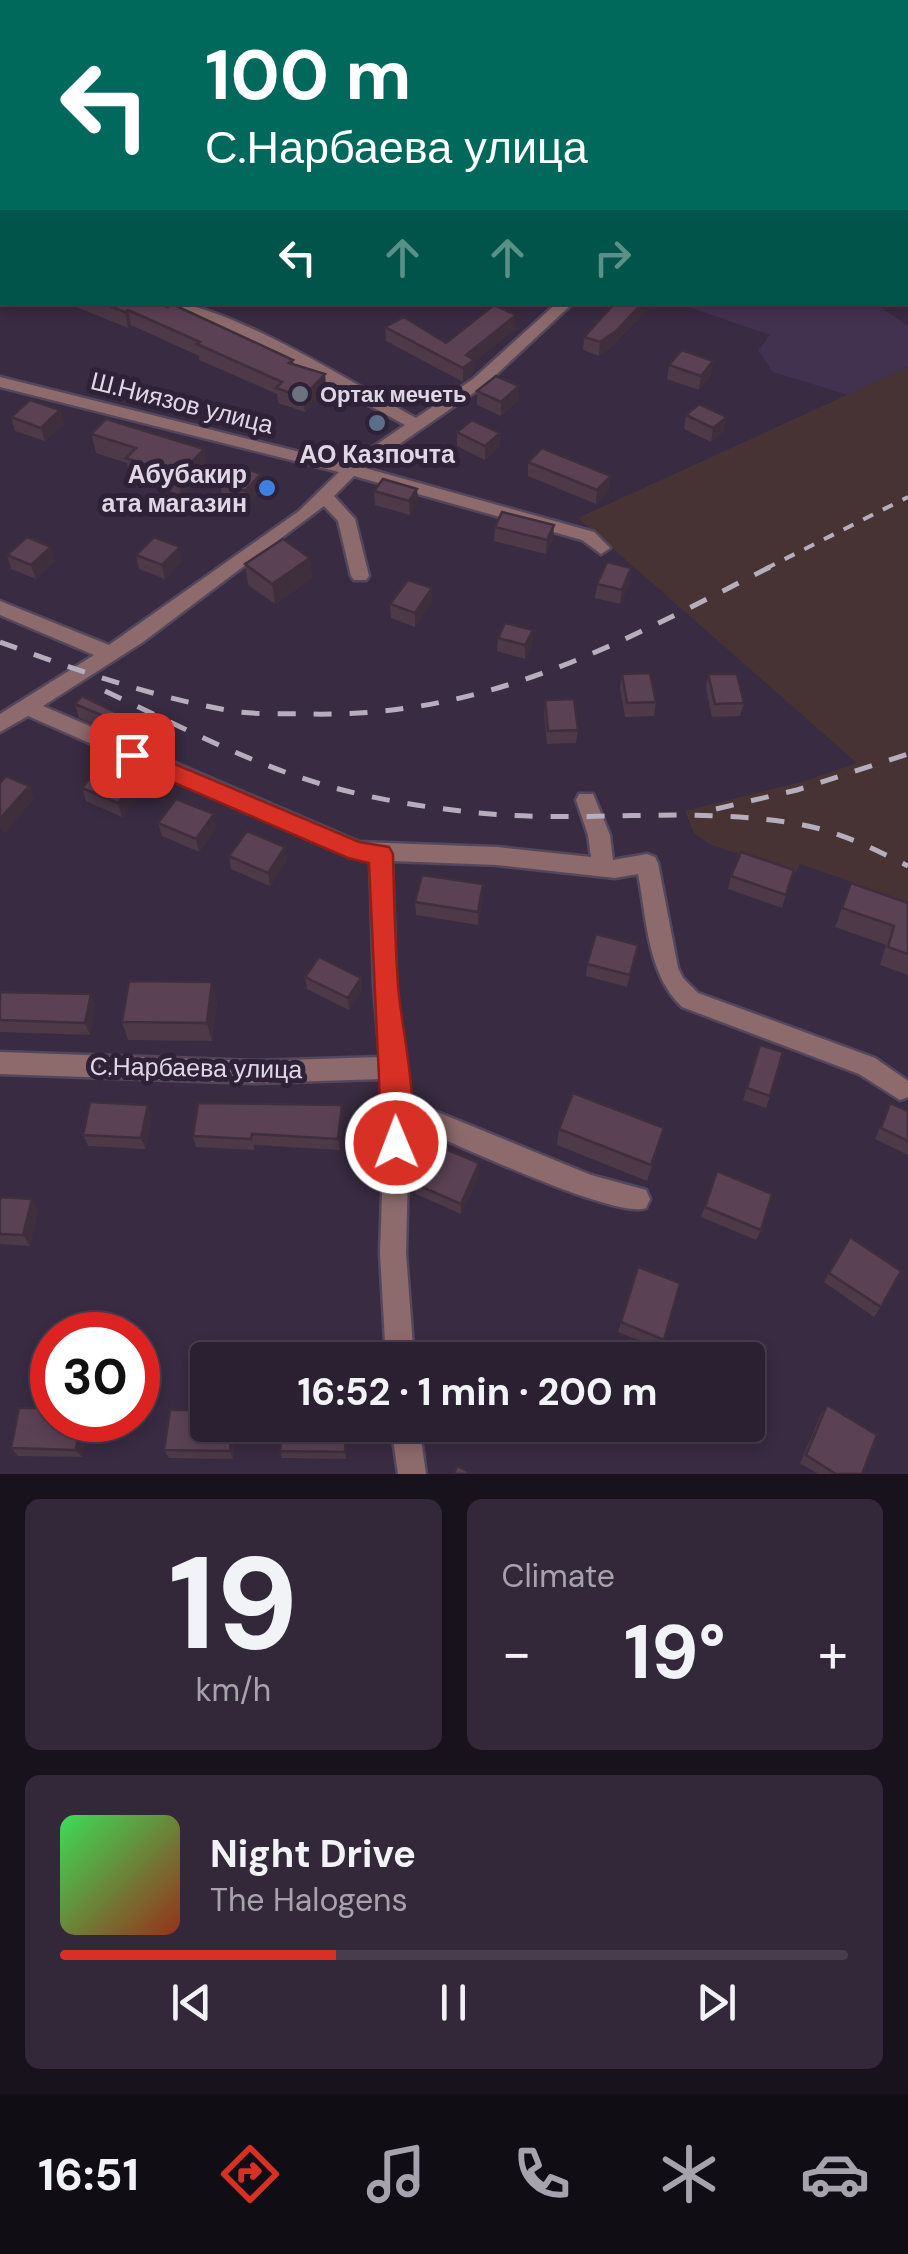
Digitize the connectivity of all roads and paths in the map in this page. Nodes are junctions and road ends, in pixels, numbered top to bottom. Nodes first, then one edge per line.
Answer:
1 (178, 305) edge
2 (564, 305) edge
3 (0, 382) edge
4 (415, 424) junction
5 (351, 470) junction
6 (324, 496) junction
7 (601, 548) dead end
8 (360, 576) dead end
9 (0, 608) edge
10 (109, 653) junction
11 (26, 707) junction
12 (0, 724) edge
13 (586, 800) dead end
14 (381, 854) junction
15 (603, 868) junction
16 (0, 1062) edge
17 (391, 1068) junction
18 (900, 1089) dead end
19 (397, 1107) junction
20 (637, 1199) dead end
21 (399, 1342) edge
22 (407, 1442) edge
23 (412, 1474) edge

1 - 4 street
2 - 4 street
3 - 5 street, Ш.Ниязов улица
4 - 5 street
5 - 6 street
5 - 7 street, Ш.Ниязов улица
6 - 8 street
6 - 10 street
9 - 10 street
10 - 11 street
11 - 12 street
11 - 14 street
13 - 15 street
14 - 15 street
14 - 17 street
15 - 18 street
16 - 17 street, С.Нарбаева улица
17 - 19 street
19 - 20 street
19 - 21 street
22 - 23 street

